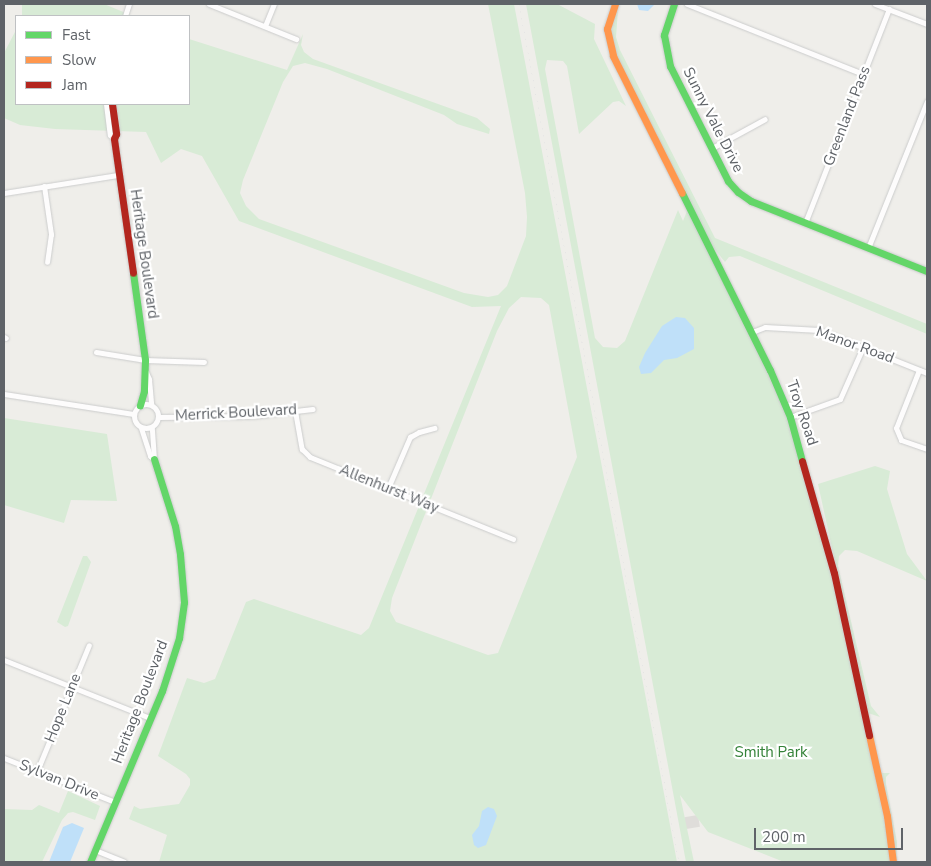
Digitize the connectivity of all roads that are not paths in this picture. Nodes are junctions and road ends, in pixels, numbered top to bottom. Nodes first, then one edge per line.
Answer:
1 (209, 4) edge
2 (274, 4) edge
3 (615, 4) edge
4 (674, 4) edge
5 (687, 4) edge
6 (875, 4) edge
7 (889, 9) junction
8 (927, 24) edge
9 (265, 26) junction
10 (296, 39) dead end
11 (863, 74) junction
12 (927, 101) edge
13 (106, 105) edge
14 (112, 105) edge
15 (765, 119) dead end
16 (114, 139) junction
17 (712, 148) junction
18 (118, 175) junction
19 (44, 186) junction
20 (4, 193) edge
21 (805, 223) junction
22 (868, 248) junction
23 (47, 262) dead end
24 (927, 272) edge
25 (752, 332) junction
26 (863, 347) junction
27 (96, 352) dead end
28 (145, 360) junction
29 (204, 362) dead end
30 (919, 370) junction
31 (146, 372) junction
32 (927, 373) edge
33 (4, 394) edge
34 (150, 404) junction
35 (140, 405) junction
36 (313, 409) dead end
37 (295, 412) junction
38 (133, 414) junction
39 (158, 417) junction
40 (790, 417) junction
41 (152, 427) junction
42 (141, 428) junction
43 (434, 428) dead end
44 (927, 449) edge
45 (154, 459) junction
46 (388, 488) junction
47 (513, 539) dead end
48 (89, 645) dead end
49 (4, 660) edge
50 (72, 687) junction
51 (150, 718) junction
52 (4, 758) edge
53 (37, 771) junction
54 (115, 802) junction
55 (95, 850) junction
56 (90, 862) edge
57 (124, 862) edge
58 (893, 862) edge

1 - 9 street
2 - 9 street
3 - 25 street, Troy Road
4 - 17 street, Sunny Vale Drive
5 - 11 street
6 - 7 street
7 - 8 street
7 - 11 street, Greenland Pass
9 - 10 street
11 - 21 street, Greenland Pass
12 - 22 street
13 - 16 street, Heritage Boulevard
14 - 16 street, Heritage Boulevard
15 - 17 street
16 - 18 street, Heritage Boulevard
17 - 21 street, Sunny Vale Drive
18 - 19 street
18 - 28 street, Heritage Boulevard
19 - 20 street
19 - 23 street
21 - 22 street, Sunny Vale Drive
22 - 24 street, Sunny Vale Drive
25 - 26 street, Manor Road
25 - 40 street, Troy Road
26 - 30 street, Manor Road
26 - 40 street
27 - 28 street
28 - 29 street
28 - 31 street, Heritage Boulevard
30 - 32 street, Manor Road
30 - 44 street
31 - 34 street, Heritage Boulevard
31 - 35 street, Heritage Boulevard
33 - 38 street
34 - 35 street
34 - 39 street
35 - 38 street
36 - 37 street, Merrick Boulevard
37 - 39 street, Merrick Boulevard
37 - 46 street, Allenhurst Way
38 - 42 street
39 - 41 street
40 - 58 street, Troy Road
41 - 42 street
41 - 45 street, Heritage Boulevard
42 - 45 street, Heritage Boulevard
43 - 46 street
45 - 51 street, Heritage Boulevard
46 - 47 street, Allenhurst Way
48 - 50 street, Hope Lane
49 - 50 street
50 - 51 street
50 - 53 street, Hope Lane
51 - 54 street, Heritage Boulevard
52 - 53 street, Sylvan Drive
53 - 54 street, Sylvan Drive
54 - 55 street, Heritage Boulevard
55 - 56 street, Heritage Boulevard
55 - 57 street

